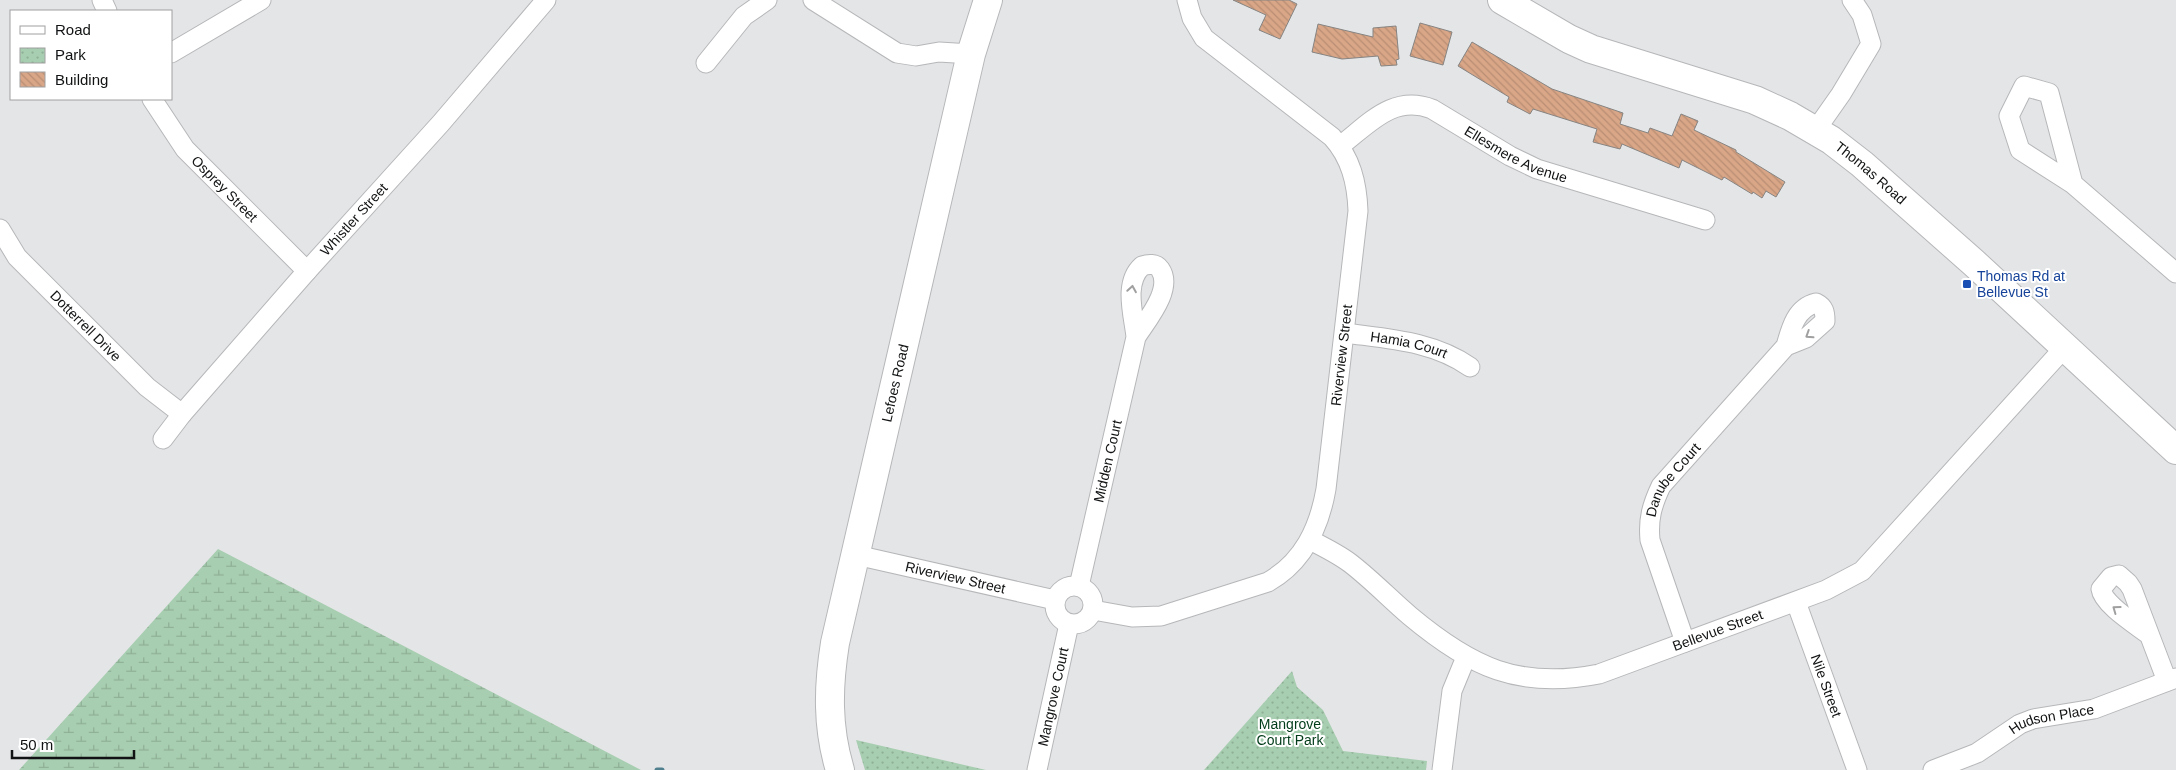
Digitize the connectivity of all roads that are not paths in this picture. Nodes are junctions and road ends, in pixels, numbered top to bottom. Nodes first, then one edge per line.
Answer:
1 (261, 0) edge
2 (546, 0) edge
3 (767, 0) edge
4 (813, 0) edge
5 (988, 0) edge
6 (1187, 0) edge
7 (1502, 0) edge
8 (1852, 0) edge
9 (172, 52) edge
10 (971, 54) junction
11 (706, 63) dead end
12 (153, 100) edge
13 (1816, 131) junction
14 (1340, 146) junction
15 (2073, 184) junction
16 (1705, 220) dead end
17 (0, 229) edge
18 (306, 271) junction
19 (2176, 273) edge
20 (1345, 333) junction
21 (1136, 338) dead end
22 (1786, 346) dead end
23 (2065, 347) junction
24 (1470, 367) dead end
25 (182, 414) junction
26 (163, 438) dead end
27 (2176, 450) edge
28 (1310, 540) junction
29 (856, 555) junction
30 (1079, 586) junction
31 (1055, 600) junction
32 (1796, 602) junction
33 (1093, 610) junction
34 (1069, 624) junction
35 (2148, 634) dead end
36 (1685, 642) junction
37 (1466, 657) junction
38 (2171, 679) edge
39 (840, 770) edge
40 (1037, 770) edge
41 (1442, 770) edge
42 (1857, 770) edge
43 (1932, 770) edge

1 - 9 street
2 - 18 street, Whistler Street
3 - 11 street
4 - 10 street
5 - 10 main road, Lefoes Road
6 - 14 street, Riverview Street
7 - 13 main road, Thomas Road
8 - 13 street
10 - 29 main road, Lefoes Road
12 - 18 street, Osprey Street
13 - 23 main road, Thomas Road
14 - 16 street, Ellesmere Avenue
14 - 20 street, Riverview Street
15 - 15 street
15 - 19 street
17 - 25 street, Dotterrell Drive
18 - 25 street, Whistler Street
20 - 24 street, Hamia Court
20 - 28 street, Riverview Street
21 - 30 street, Midden Court
22 - 36 street, Danube Court
23 - 27 main road, Thomas Road
23 - 32 street, Bellevue Street
25 - 26 street, Whistler Street
28 - 33 street, Riverview Street
28 - 37 street, Bellevue Street
29 - 31 street, Riverview Street
29 - 39 main road, Lefoes Road
30 - 31 street
30 - 33 street
31 - 34 street
32 - 36 street, Bellevue Street
32 - 42 street, Nile Street
33 - 34 street
34 - 40 street, Mangrove Court
35 - 38 street
36 - 37 street, Bellevue Street
37 - 41 street
38 - 43 street, Hudson Place

